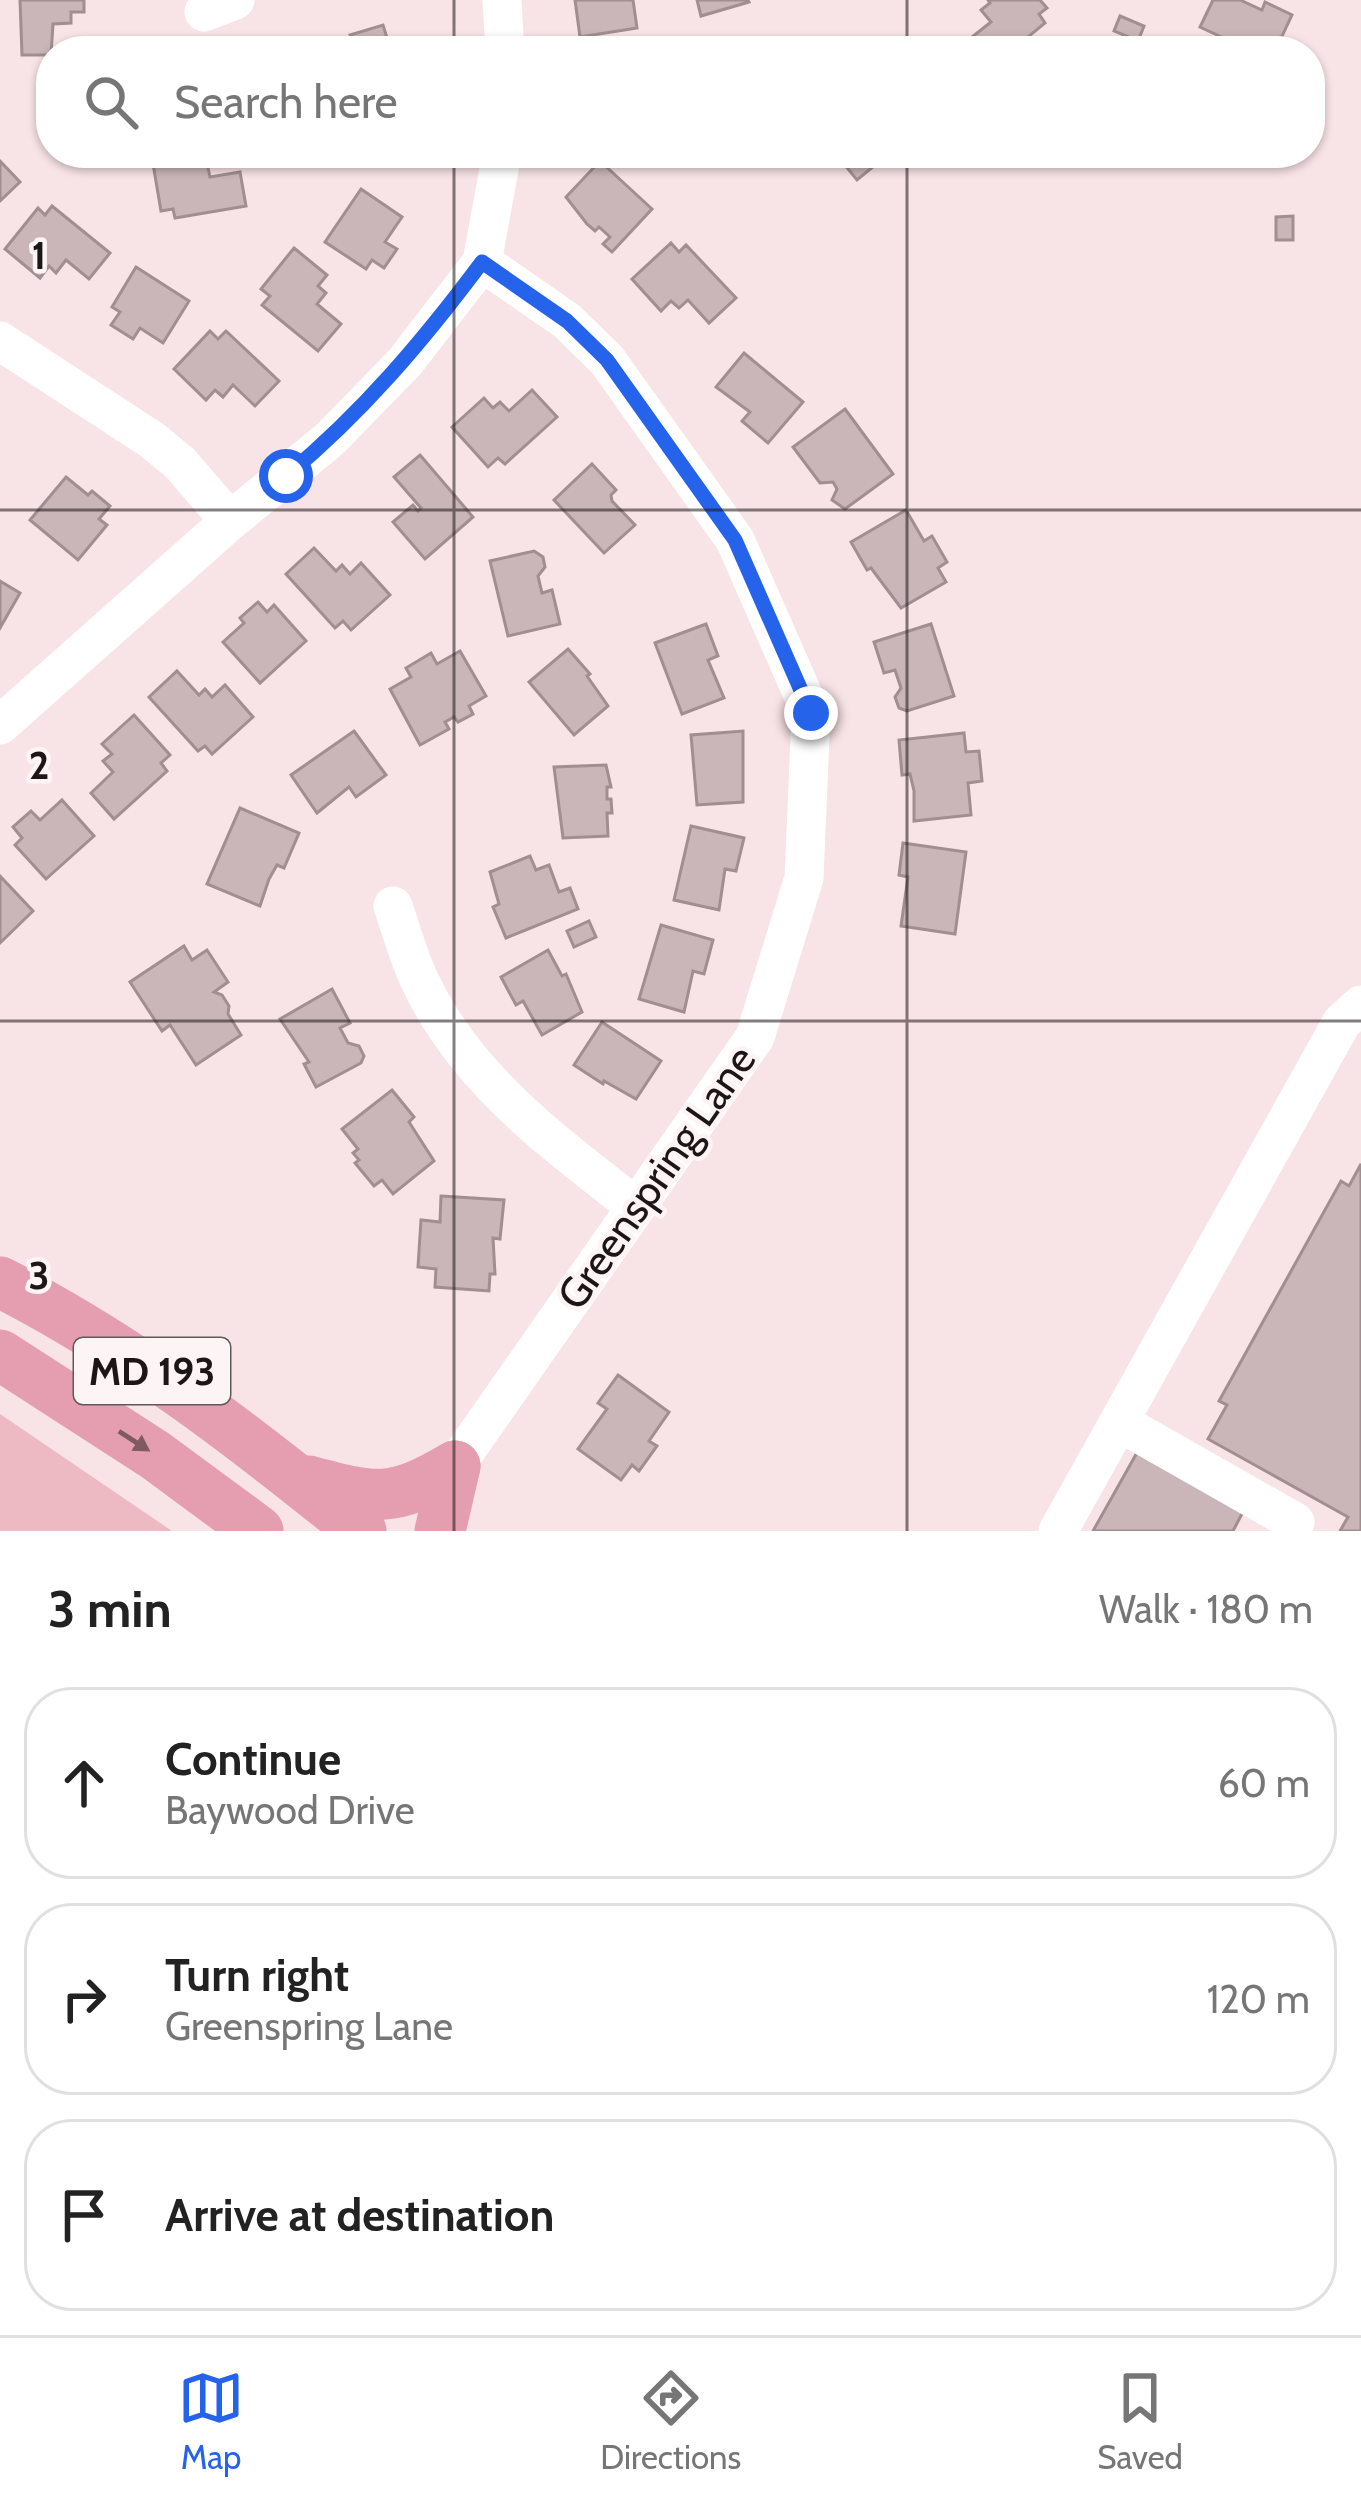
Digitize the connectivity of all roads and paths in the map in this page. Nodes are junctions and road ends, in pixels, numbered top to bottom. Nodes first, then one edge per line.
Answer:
1 (502, 0) edge
2 (504, 36) edge
3 (499, 168) edge
4 (482, 262) junction
5 (0, 341) edge
6 (230, 521) junction
7 (0, 725) edge
8 (393, 907) dead end
9 (1361, 1005) edge
10 (636, 1207) junction
11 (0, 1282) edge
12 (0, 1355) edge
13 (1119, 1422) junction
14 (454, 1466) junction
15 (294, 1477) junction
16 (258, 1531) edge
17 (361, 1531) edge
18 (440, 1531) edge
19 (1058, 1531) edge
20 (1290, 1531) edge

1 - 2 street
3 - 4 street
4 - 6 street
4 - 10 street, Greenspring Lane
5 - 6 street
6 - 7 street
8 - 10 street
9 - 13 street
10 - 14 street, Greenspring Lane
11 - 15 main road, MD 193
12 -> 16 main road, MD 193
13 - 19 street
13 - 20 street
14 - 15 main road
14 - 18 main road
15 - 17 main road, MD 193

